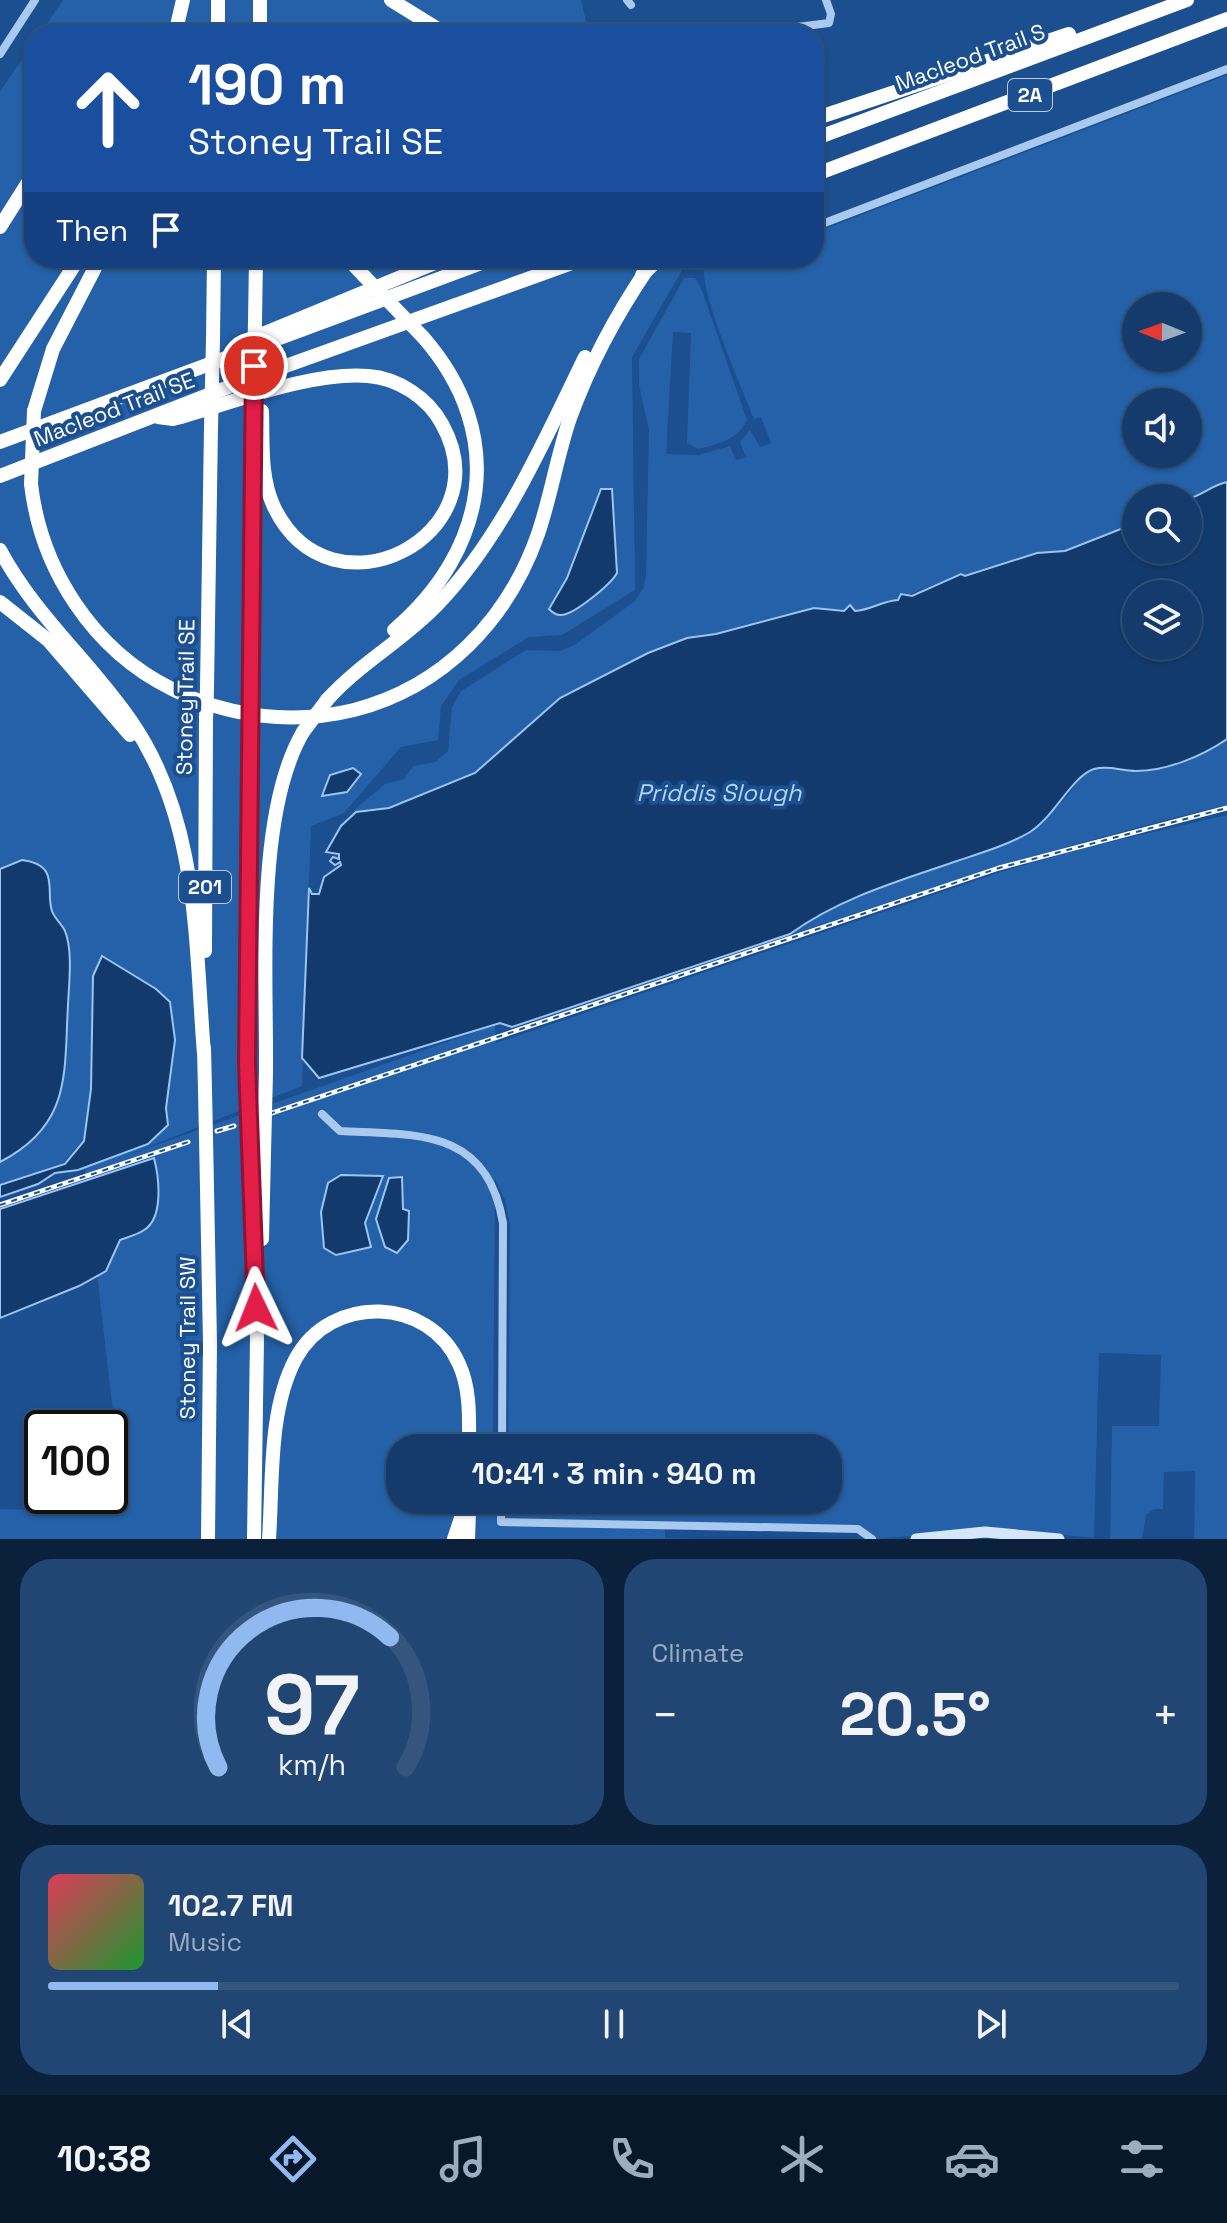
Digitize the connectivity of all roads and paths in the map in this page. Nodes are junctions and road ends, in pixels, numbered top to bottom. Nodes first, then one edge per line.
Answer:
1 (35, 0) edge
2 (186, 0) edge
3 (218, 0) edge
4 (260, 0) edge
5 (391, 0) edge
6 (826, 0) edge
7 (1172, 0) edge
8 (1187, 0) edge
9 (1227, 19) edge
10 (178, 24) edge
11 (183, 24) edge
12 (218, 24) edge
13 (262, 24) edge
14 (430, 24) edge
15 (821, 24) edge
16 (0, 54) edge
17 (1227, 69) edge
18 (824, 116) edge
19 (824, 135) edge
20 (824, 172) edge
21 (24, 189) edge
22 (824, 223) edge
23 (0, 227) edge
24 (73, 268) edge
25 (95, 268) edge
26 (214, 268) edge
27 (256, 268) edge
28 (356, 268) edge
29 (423, 268) edge
30 (468, 268) edge
31 (558, 268) edge
32 (648, 268) joint
33 (175, 377) junction
34 (0, 380) edge
35 (258, 412) junction
36 (158, 417) junction
37 (0, 442) edge
38 (0, 476) edge
39 (0, 550) edge
40 (0, 602) edge
41 (330, 697) junction
42 (170, 800) junction
43 (204, 1054) junction
44 (322, 1114) dead end
45 (206, 1137) joint
46 (257, 1153) junction
47 (468, 1434) edge
48 (502, 1434) edge
49 (463, 1514) edge
50 (468, 1514) edge
51 (501, 1514) edge
52 (639, 1525) junction
53 (639, 1535) dead end
54 (208, 1539) edge
55 (254, 1539) edge
56 (269, 1539) edge
57 (454, 1539) edge
58 (468, 1539) edge
59 (872, 1539) edge
60 (916, 1539) edge
61 (1059, 1539) edge

1 - 16 street
2 - 10 highway
2 - 11 highway
3 - 12 highway
4 - 13 highway
5 - 14 highway
6 - 15 street
7 - 18 highway
8 - 19 highway, Macleod Trail S
9 - 20 highway, 2A
17 - 22 street
21 - 23 highway
24 - 34 highway
25 - 32 highway, bridge
26 - 43 highway, Stoney Trail SE / 201, bridge
27 - 35 highway, 201, bridge
28 - 41 highway, bridge
29 - 33 highway
30 - 33 highway
31 - 36 highway, Macleod Trail SE
32 - 41 highway
33 - 37 highway, Macleod Trail SE
35 - 36 highway
35 - 46 highway, 201, bridge
36 - 38 highway, Macleod Trail SE
39 - 42 highway
40 - 42 highway
41 - 46 highway, bridge
42 - 43 highway
43 - 45 highway, Stoney Trail SE / 201, bridge
44 - 48 street
45 - 54 highway, Stoney Trail SW / 201
46 - 55 highway
47 - 56 highway
49 - 57 highway
50 - 58 highway
51 - 52 street
52 - 53 street
52 - 59 street
60 - 61 main road

